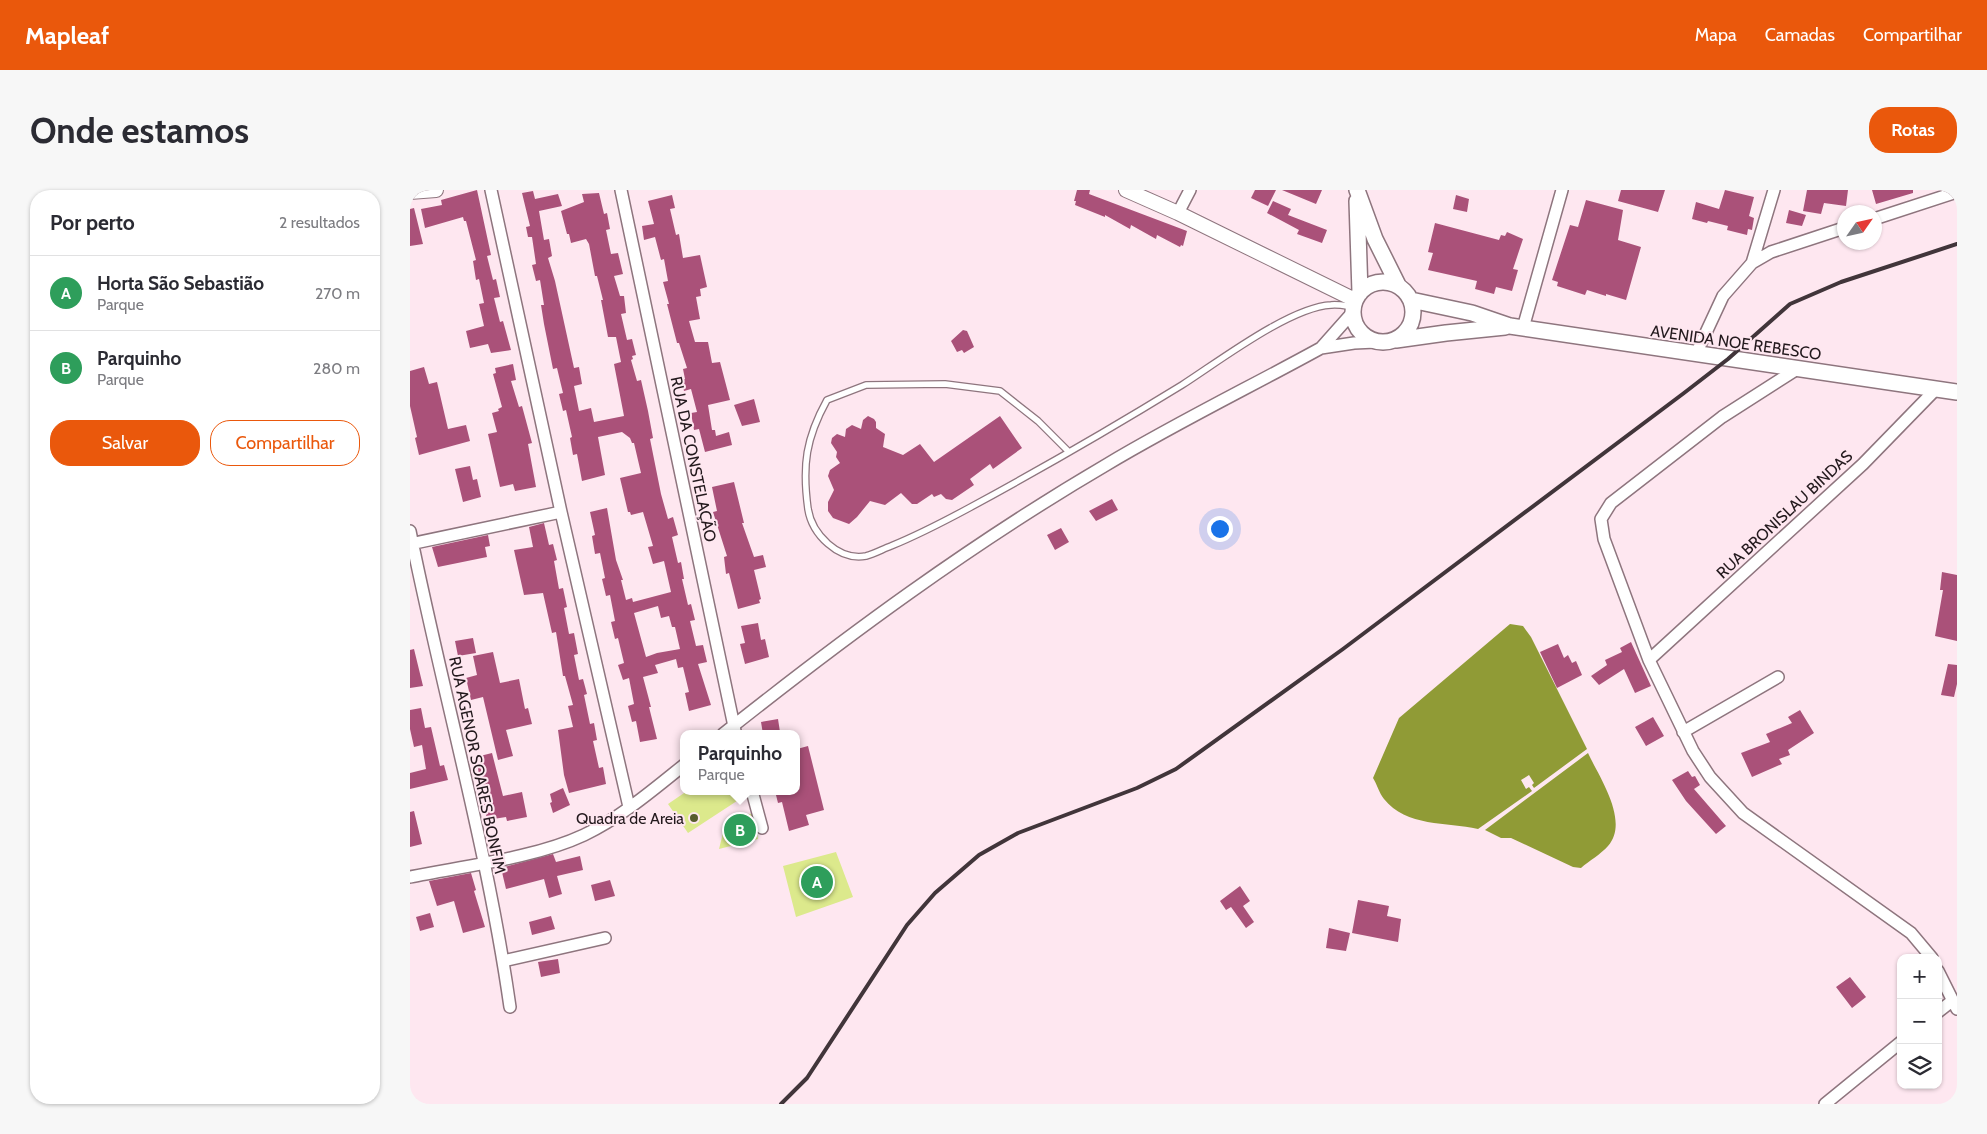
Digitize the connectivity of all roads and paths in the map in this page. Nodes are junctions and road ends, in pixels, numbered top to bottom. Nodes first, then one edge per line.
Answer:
1 (436, 190) edge
2 (491, 190) edge
3 (621, 190) edge
4 (1126, 190) edge
5 (1190, 190) edge
6 (1357, 190) edge
7 (1562, 190) edge
8 (1774, 190) edge
9 (410, 192) edge
10 (1957, 192) edge
11 (1178, 213) junction
12 (1882, 215) edge
13 (1837, 230) edge
14 (1752, 263) junction
15 (1398, 285) junction
16 (1411, 300) junction
17 (1355, 303) junction
18 (1517, 327) junction
19 (1395, 340) junction
20 (1376, 342) junction
21 (1321, 348) junction
22 (1696, 354) junction
23 (1796, 369) junction
24 (1937, 388) junction
25 (1957, 392) edge
26 (1069, 452) junction
27 (561, 512) junction
28 (410, 531) edge
29 (411, 543) edge
30 (1649, 660) junction
31 (1778, 677) dead end
32 (735, 730) edge
33 (1683, 732) junction
34 (680, 768) edge
35 (753, 795) edge
36 (629, 807) junction
37 (762, 828) dead end
38 (484, 862) junction
39 (410, 876) edge
40 (605, 938) dead end
41 (1929, 954) edge
42 (503, 961) junction
43 (1942, 979) edge
44 (1955, 1005) edge
45 (510, 1007) dead end
46 (1942, 1010) edge
47 (1899, 1044) edge
48 (1825, 1104) edge

1 - 9 street
2 - 27 street
3 - 32 street, RUA DA CONSTELAÇÃO
4 - 11 street
5 - 11 street
6 - 15 main road
6 - 17 main road
7 - 18 street
8 - 14 street
10 - 12 street
11 - 17 street
13 - 14 street
14 - 22 street
15 - 16 main road
15 - 17 main road
16 - 18 main road, AVENIDA NOE REBESCO
16 - 19 main road
17 - 20 main road
17 - 21 street
17 - 26 lane
18 - 19 main road, AVENIDA NOE REBESCO
18 - 22 main road, AVENIDA NOE REBESCO
19 - 20 main road
20 - 21 street
21 - 32 street
22 - 23 main road, AVENIDA NOE REBESCO
23 - 24 main road, AVENIDA NOE REBESCO
23 - 30 street
24 - 25 main road, AVENIDA NOE REBESCO
24 - 30 street, RUA BRONISLAU BINDAS
26 - 26 lane
27 - 29 street
27 - 36 street
28 - 29 street, RUA AGENOR SOARES BONFIM
29 - 38 street, RUA AGENOR SOARES BONFIM
30 - 33 street
31 - 33 street
33 - 41 street
34 - 36 street
35 - 37 street
36 - 38 street
38 - 39 street
38 - 42 street, RUA AGENOR SOARES BONFIM
40 - 42 street
42 - 45 street, RUA AGENOR SOARES BONFIM
43 - 44 street
44 - 46 street
47 - 48 street

